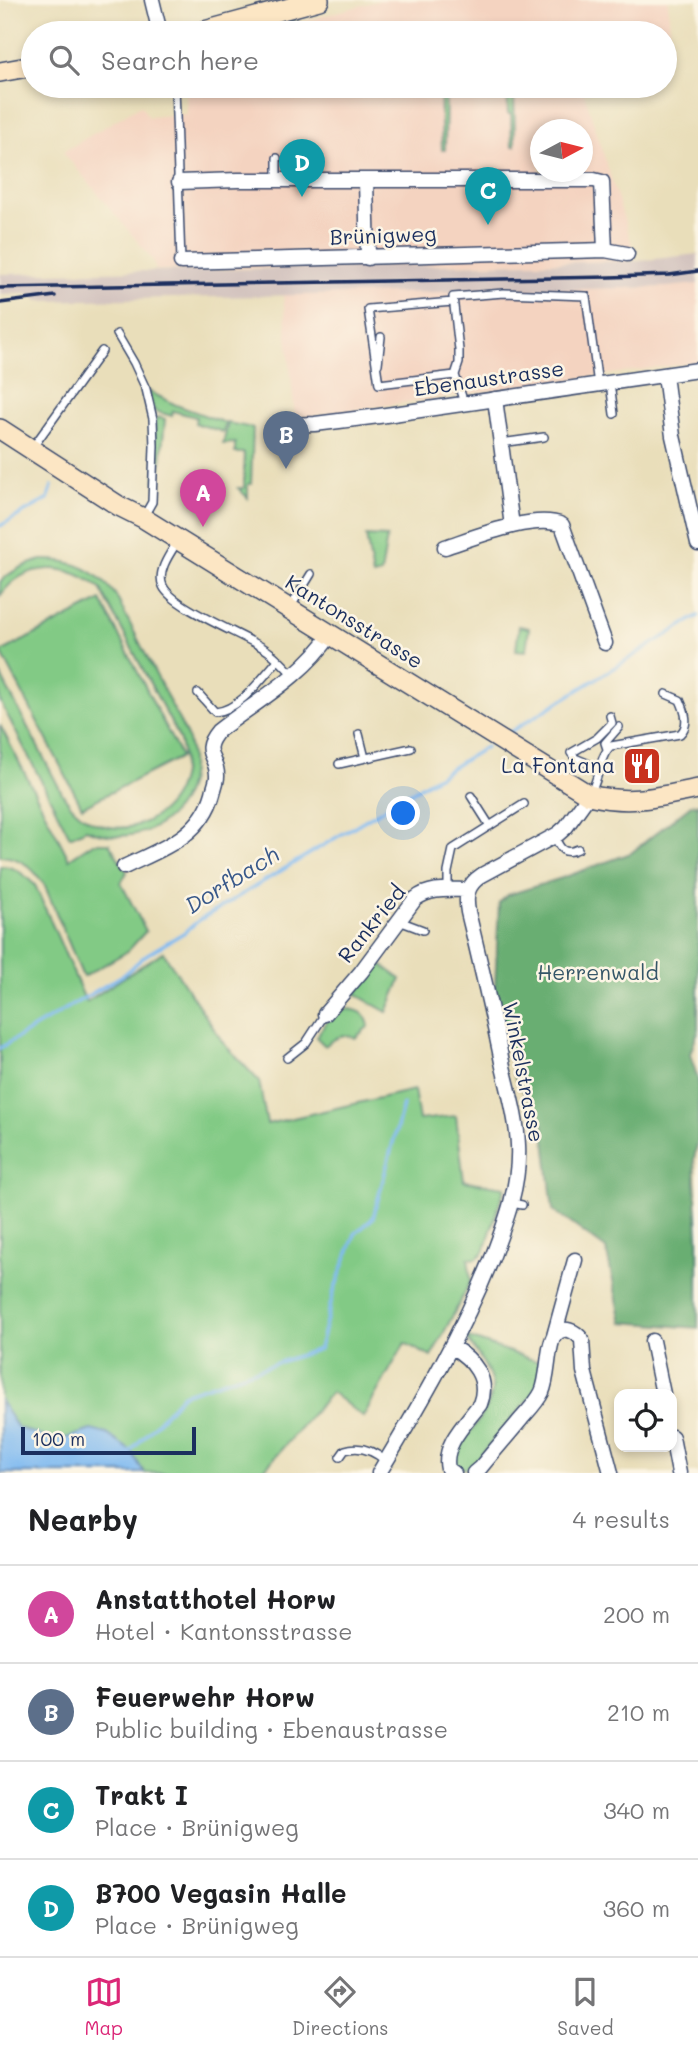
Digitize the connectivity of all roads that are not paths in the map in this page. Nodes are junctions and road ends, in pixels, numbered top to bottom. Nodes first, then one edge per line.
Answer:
1 (152, 0) edge
2 (319, 0) edge
3 (157, 21) edge
4 (253, 21) edge
5 (21, 68) edge
6 (0, 72) edge
7 (175, 98) edge
8 (277, 158) dead end
9 (277, 180) junction
10 (366, 180) junction
11 (178, 182) junction
12 (605, 250) junction
13 (627, 254) dead end
14 (368, 258) junction
15 (181, 262) joint
16 (453, 302) junction
17 (117, 334) dead end
18 (381, 337) dead end
19 (102, 351) dead end
20 (698, 370) edge
21 (377, 372) junction
22 (455, 375) junction
23 (666, 375) junction
24 (604, 384) junction
25 (495, 400) junction
26 (464, 404) junction
27 (614, 414) dead end
28 (285, 425) dead end
29 (0, 429) edge
30 (544, 437) dead end
31 (500, 443) junction
32 (32, 449) junction
33 (143, 518) junction
34 (512, 526) junction
35 (178, 540) junction
36 (698, 544) edge
37 (444, 547) dead end
38 (311, 574) dead end
39 (289, 609) junction
40 (331, 634) junction
41 (605, 643) dead end
42 (278, 660) junction
43 (293, 676) junction
44 (198, 693) dead end
45 (666, 694) dead end
46 (610, 716) dead end
47 (619, 727) dead end
48 (359, 734) dead end
49 (597, 738) junction
50 (606, 746) junction
51 (411, 748) dead end
52 (365, 758) junction
53 (587, 763) dead end
54 (340, 764) dead end
55 (698, 789) edge
56 (589, 795) junction
57 (471, 796) dead end
58 (523, 804) dead end
59 (490, 826) junction
60 (554, 836) junction
61 (578, 849) dead end
62 (124, 867) dead end
63 (448, 890) junction
64 (468, 890) junction
65 (399, 921) junction
66 (423, 930) dead end
67 (325, 1014) joint
68 (287, 1058) dead end
69 (575, 1260) dead end
70 (554, 1336) junction
71 (652, 1341) dead end
72 (452, 1347) junction
73 (662, 1389) edge
74 (675, 1452) edge
75 (340, 1457) dead end
76 (382, 1467) edge
77 (454, 1473) edge
78 (474, 1473) edge
79 (611, 1473) edge
80 (679, 1473) edge

1 - 3 street
2 - 4 main road
5 - 6 main road
7 - 11 lane
8 - 9 lane
9 - 10 street
9 - 11 street
10 - 12 street
10 - 14 street
11 - 15 lane
12 - 13 street, Brünigweg
12 - 14 street, Brünigweg
14 - 15 street, Brünigweg
16 - 21 lane
16 - 22 lane
16 - 24 lane
17 - 33 lane
18 - 21 lane
19 - 32 lane
20 - 23 street, Ebenaustrasse
21 - 22 lane
22 - 26 lane
23 - 24 street, Ebenaustrasse
23 - 36 street
24 - 25 street, Ebenaustrasse
24 - 27 lane
25 - 26 street, Ebenaustrasse
25 - 31 street
26 - 28 street, Ebenaustrasse
29 - 32 main road, Kantonsstrasse
30 - 31 lane
31 - 34 street
32 - 33 main road, Kantonsstrasse
33 - 35 main road, Kantonsstrasse
34 - 37 street
34 - 41 street
35 - 39 main road, Kantonsstrasse
35 - 42 lane
38 - 39 lane
39 - 40 main road, Kantonsstrasse
40 - 43 street
40 - 56 main road, Kantonsstrasse
42 - 43 lane
42 - 44 lane
43 - 62 street
45 - 50 lane
46 - 49 lane
47 - 50 lane
48 - 52 lane
49 - 50 lane
49 - 53 lane
50 - 56 lane
51 - 52 lane
52 - 54 lane
55 - 56 main road, Kantonsstrasse
56 - 60 street
57 - 59 lane
58 - 59 lane
59 - 63 lane
60 - 61 lane
60 - 64 street
63 - 64 street, Rankried
63 - 65 street, Rankried
64 - 72 street, Winkelstrasse
65 - 66 lane
65 - 67 street, Rankried
67 - 68 lane
69 - 70 street
70 - 78 street
70 - 79 street
71 - 73 street
72 - 76 street, Winkelstrasse
72 - 77 street
74 - 80 street
75 - 76 lane

